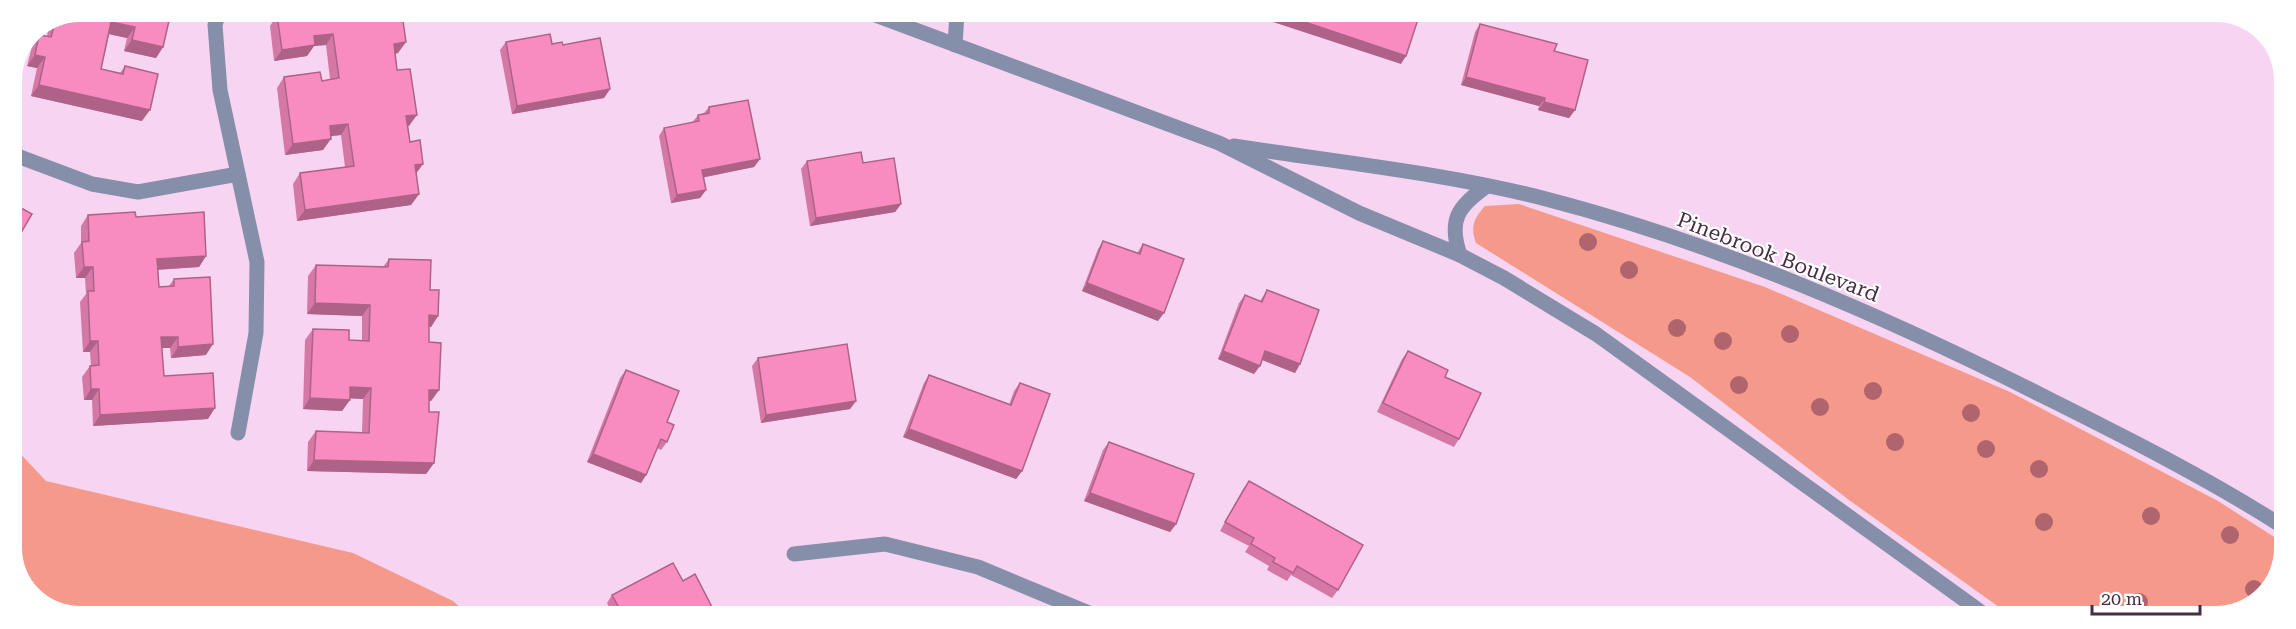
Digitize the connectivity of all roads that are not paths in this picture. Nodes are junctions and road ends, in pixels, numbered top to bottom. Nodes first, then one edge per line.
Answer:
1 (216, 22) edge
2 (894, 22) edge
3 (956, 22) edge
4 (955, 45) junction
5 (1219, 143) junction
6 (22, 158) edge
7 (238, 174) junction
8 (1487, 186) junction
9 (1460, 255) junction
10 (238, 432) dead end
11 (2274, 521) edge
12 (794, 554) dead end
13 (1072, 606) edge
14 (1973, 606) edge

1 - 7 street
2 - 4 street, Pinebrook Boulevard
3 - 4 street
4 - 5 street, Pinebrook Boulevard
5 - 8 street, Pinebrook Boulevard
5 - 9 street, Pinebrook Boulevard
6 - 7 street
7 - 10 street
8 - 9 street
8 - 11 street, Pinebrook Boulevard
9 - 14 street, Pinebrook Boulevard
12 - 13 street

